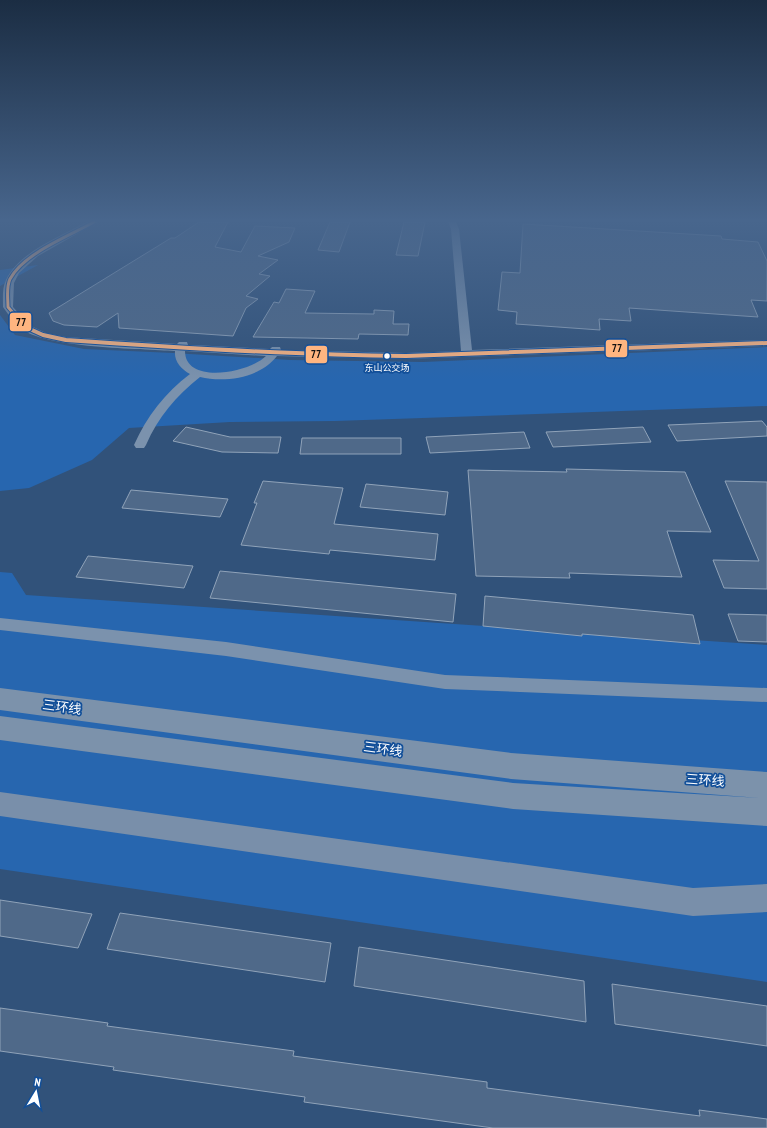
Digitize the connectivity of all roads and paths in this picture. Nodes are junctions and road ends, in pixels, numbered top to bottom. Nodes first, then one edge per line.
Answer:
1 (15, 275) edge
2 (20, 275) edge
3 (455, 275) edge
4 (458, 275) edge
5 (767, 338) edge
6 (767, 344) edge
7 (182, 345) junction
8 (275, 351) junction
9 (462, 352) junction
10 (198, 373) junction
11 (140, 445) dead end
12 (0, 624) edge
13 (767, 696) edge
14 (0, 699) edge
15 (6, 729) edge
16 (767, 785) edge
17 (0, 804) edge
18 (767, 812) edge
19 (767, 898) edge

1 - 7 street
2 - 7 street
3 - 9 street
4 - 9 street
5 - 9 street
6 - 9 street
7 - 8 street
7 - 10 street
8 - 9 street
8 - 10 street
10 - 11 street
12 - 13 street
14 - 16 highway, 三环线
15 - 18 highway
17 - 19 main road

